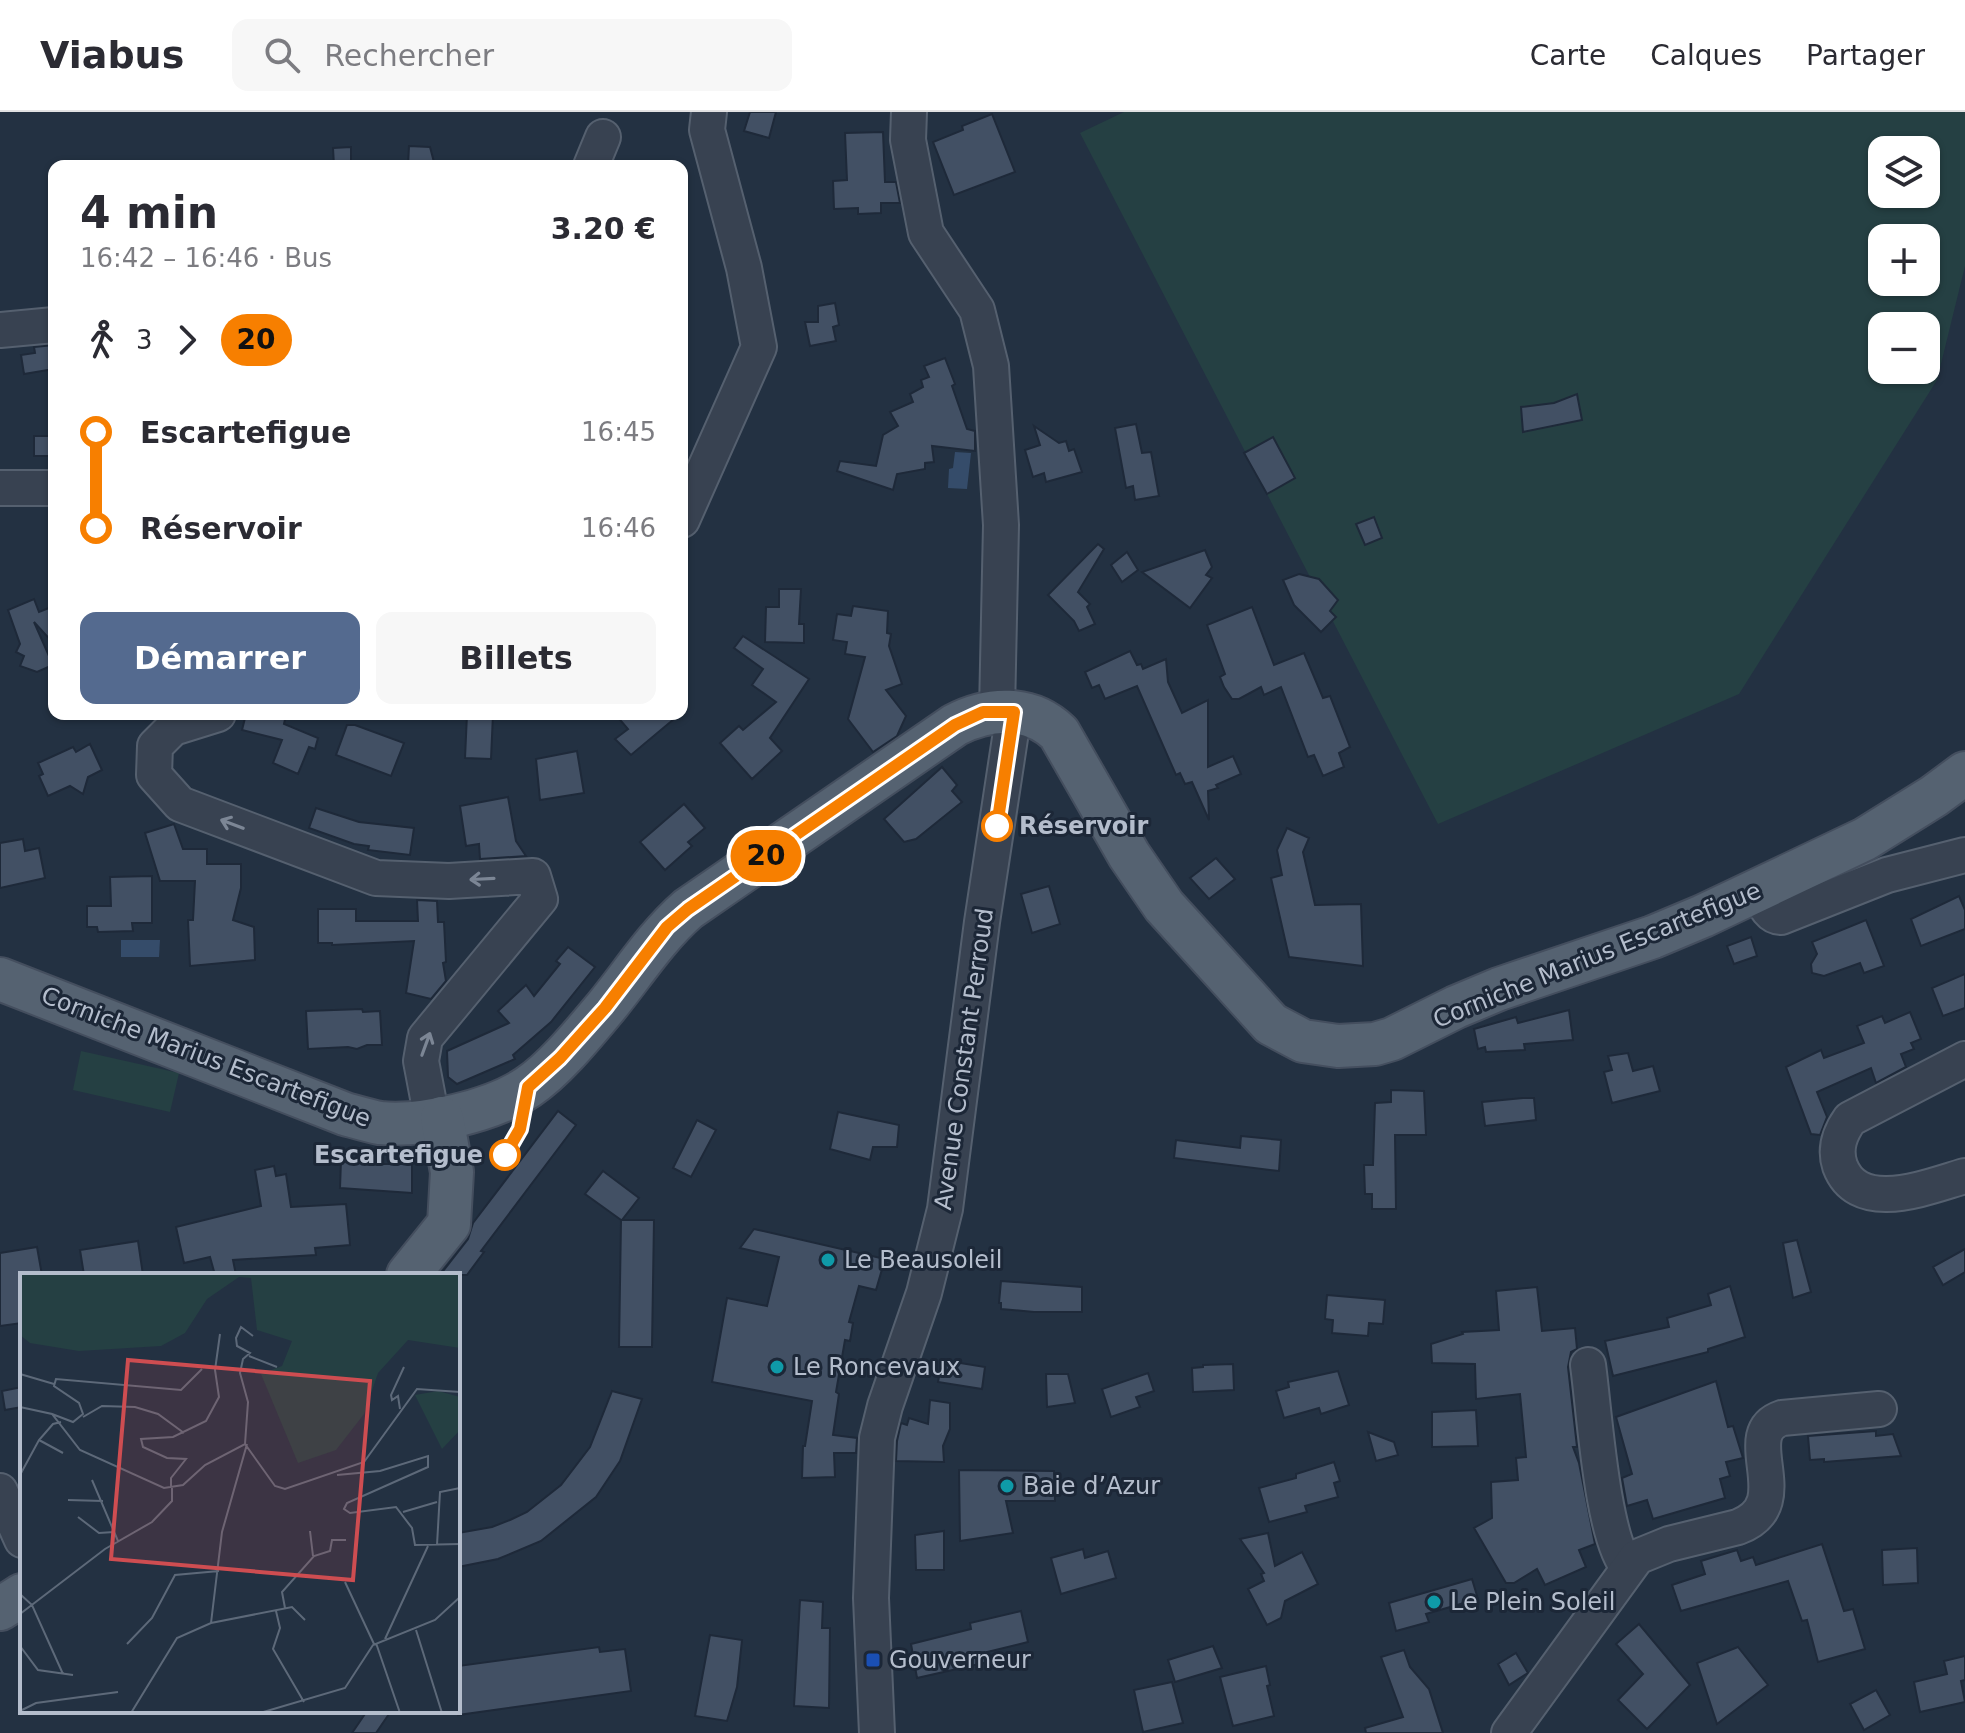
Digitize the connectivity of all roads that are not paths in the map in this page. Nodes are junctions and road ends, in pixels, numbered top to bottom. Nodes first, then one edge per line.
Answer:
1 (709, 112) edge
2 (909, 112) edge
3 (48, 326) edge
4 (0, 330) edge
5 (0, 488) edge
6 (48, 488) edge
7 (688, 507) edge
8 (1006, 712) junction
9 (199, 720) edge
10 (1965, 773) edge
11 (1965, 855) edge
12 (1759, 892) junction
13 (0, 979) edge
14 (1965, 1059) edge
15 (437, 1119) junction
16 (1965, 1176) edge
17 (410, 1273) edge
18 (1588, 1365) dead end
19 (1879, 1409) dead end
20 (3, 1504) edge
21 (20, 1536) edge
22 (1628, 1567) junction
23 (20, 1596) edge
24 (0, 1609) edge
25 (877, 1733) edge
26 (1509, 1733) edge

1 - 7 street
2 - 8 street, Avenue Constant Perroud
3 - 4 street
5 - 6 street
8 - 12 main road, Corniche Marius Escartefigue
8 - 15 main road, Corniche Marius Escartefigue
8 - 25 street, Avenue Constant Perroud
15 -> 9 street
10 - 12 main road, Corniche Marius Escartefigue
11 - 12 street
13 - 15 main road, Corniche Marius Escartefigue
14 - 16 street
15 - 17 main road
18 - 22 street
19 - 22 street
20 - 21 street
22 - 26 street
23 - 24 main road

